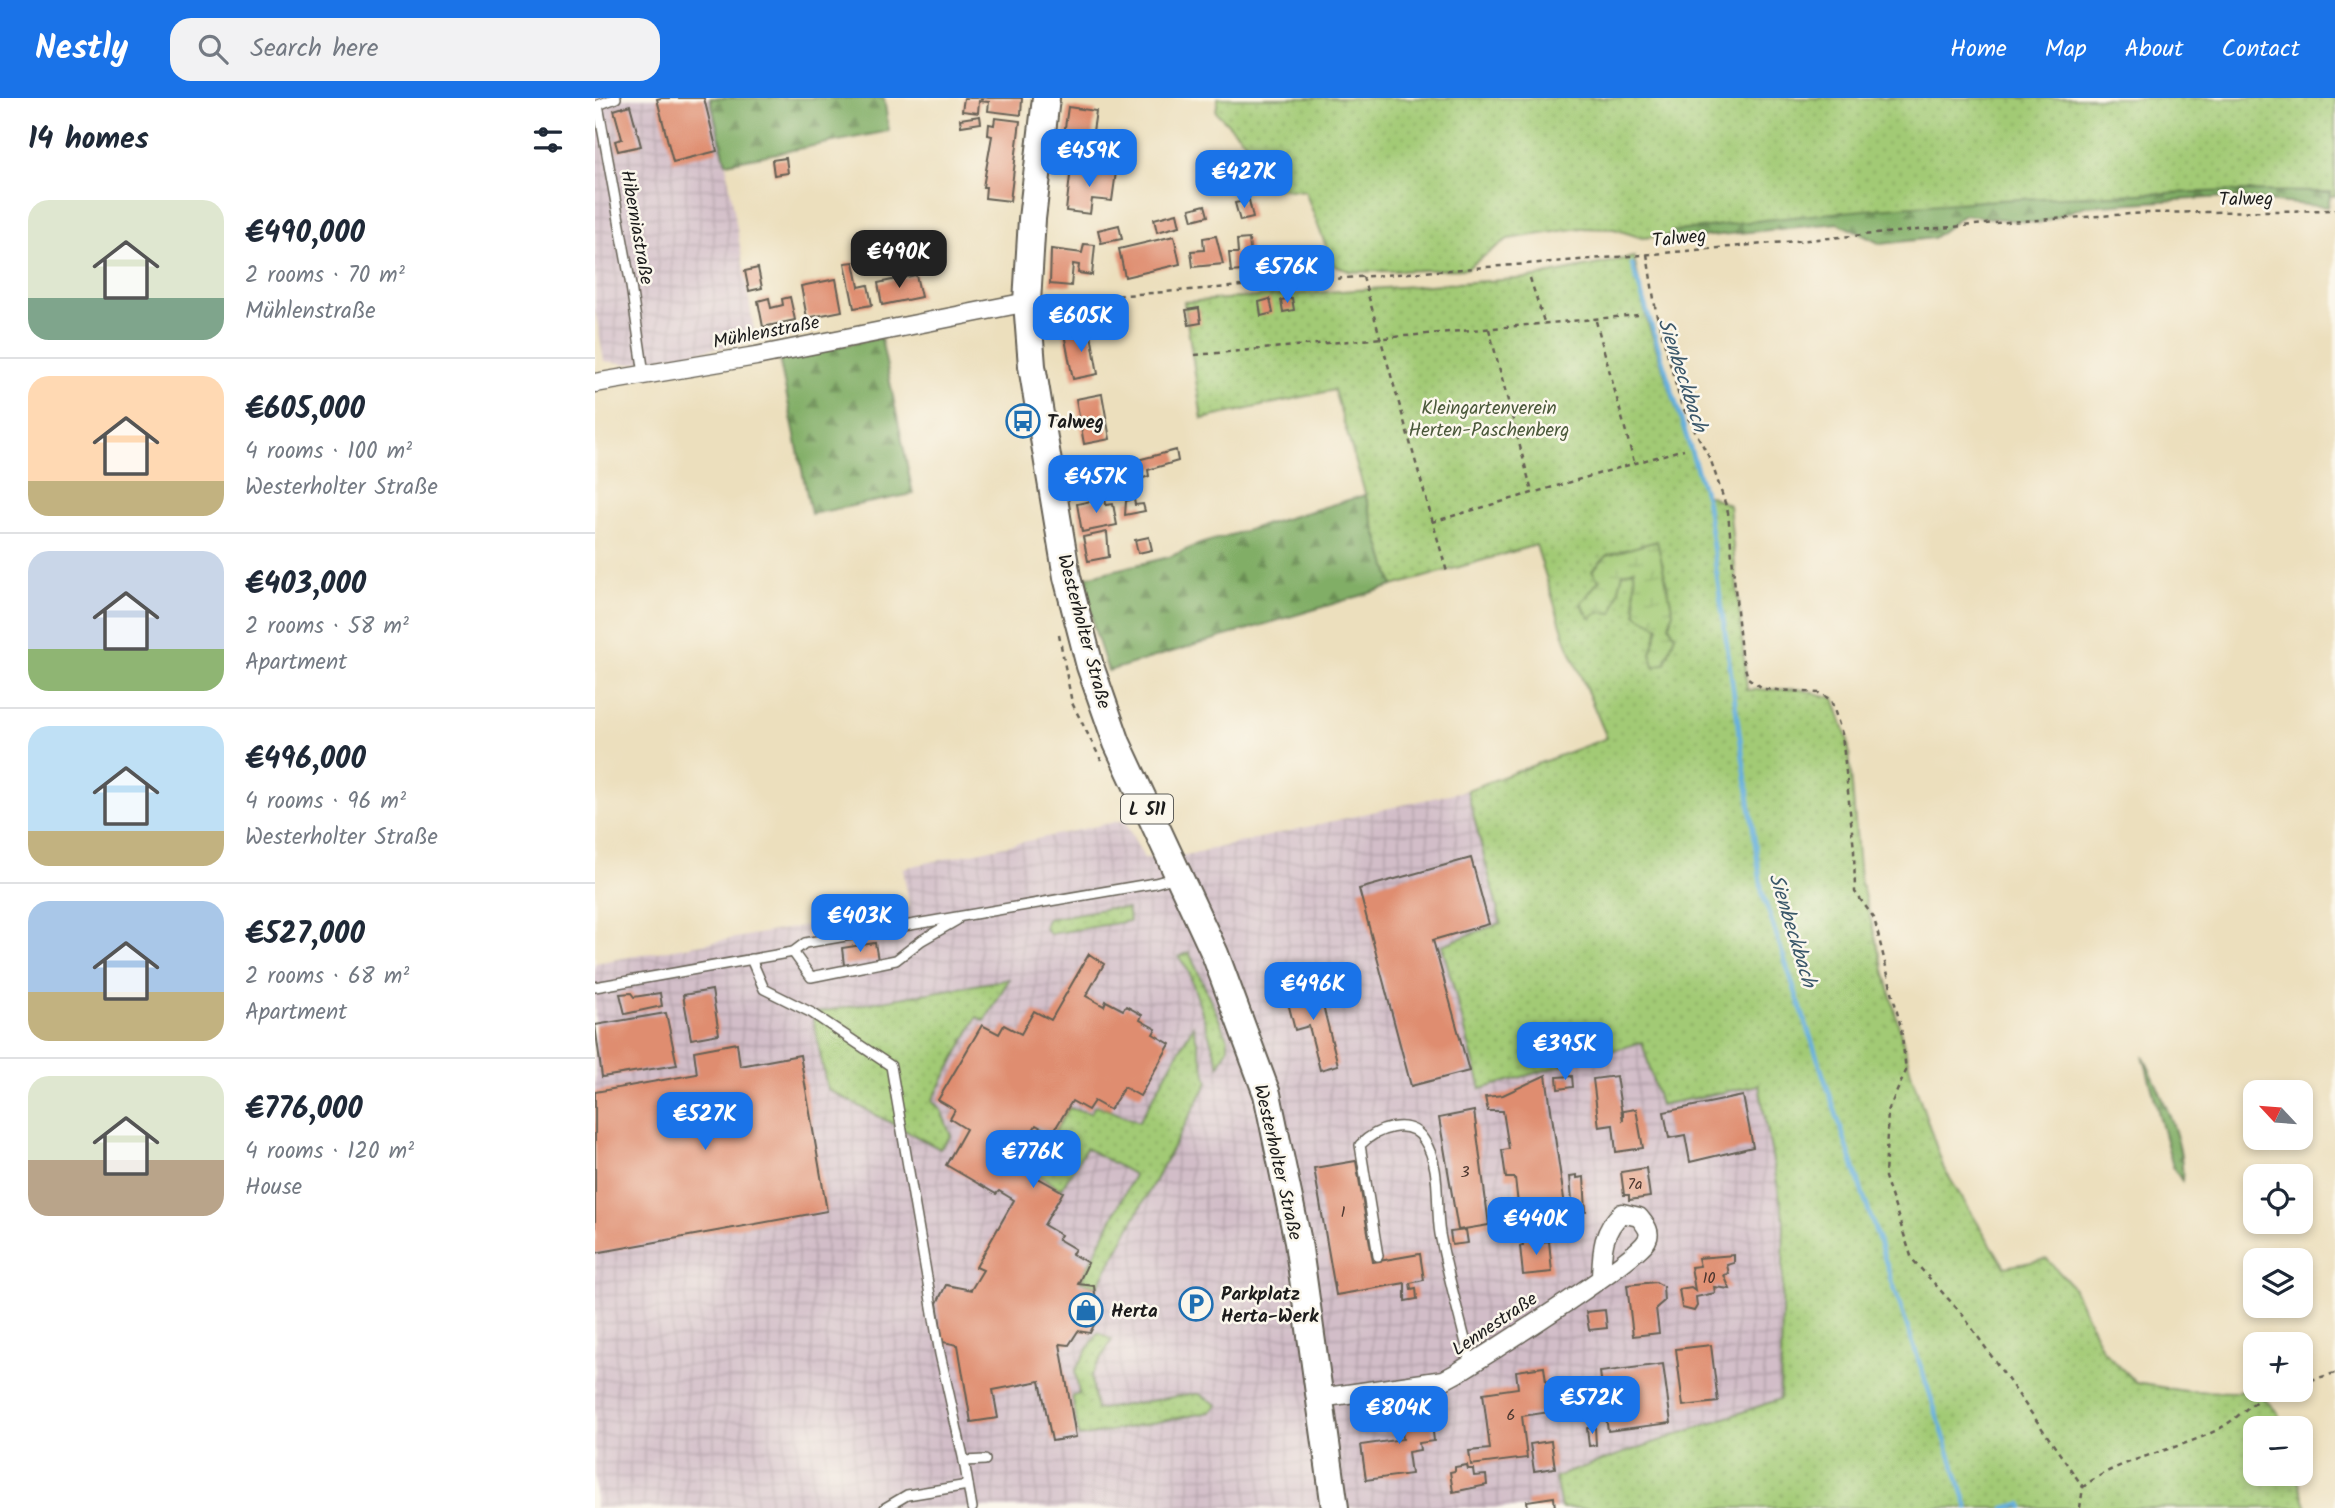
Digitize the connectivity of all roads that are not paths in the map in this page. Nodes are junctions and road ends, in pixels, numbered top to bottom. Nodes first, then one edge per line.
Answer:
1 (617, 98) edge
2 (1046, 98) edge
3 (598, 102) edge
4 (1027, 302) junction
5 (644, 374) junction
6 (595, 383) edge
7 (1179, 876) junction
8 (965, 916) junction
9 (793, 952) junction
10 (751, 959) junction
11 (595, 986) edge
12 (1378, 1256) dead end
13 (1601, 1277) dead end
14 (1471, 1364) junction
15 (1320, 1398) junction
16 (985, 1460) dead end
17 (964, 1461) junction
18 (968, 1485) junction
19 (885, 1508) edge
20 (972, 1508) edge
21 (1335, 1508) edge

1 - 3 lane, Hiberniastraße
2 - 4 main road, Westerholter Straße / L 511
3 - 5 lane, Hiberniastraße
4 - 5 street, Mühlenstraße
4 - 7 main road, Westerholter Straße / L 511
5 - 6 street, Mühlenstraße
7 - 8 lane
7 - 15 main road, Westerholter Straße / L 511
8 - 9 lane
8 - 9 lane
9 - 10 lane
10 - 11 lane
10 - 17 lane
12 - 14 lane
13 - 14 street, Lennestraße
14 - 15 street, Lennestraße
15 - 21 main road, Westerholter Straße / L 511
16 - 17 lane
17 - 18 lane
18 - 19 lane
18 - 20 lane

